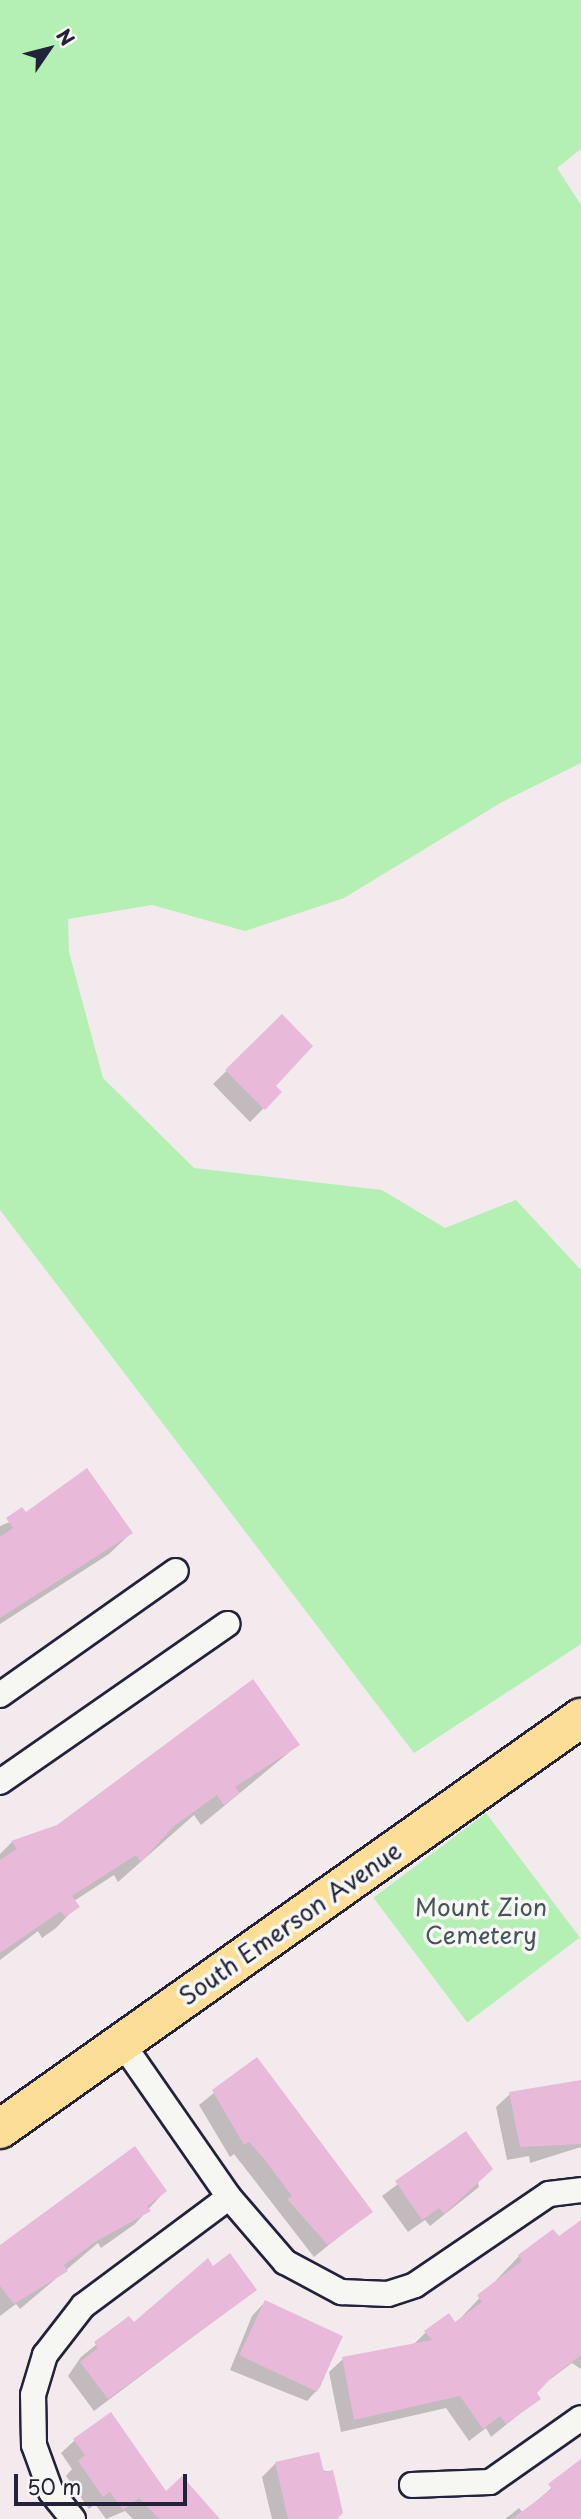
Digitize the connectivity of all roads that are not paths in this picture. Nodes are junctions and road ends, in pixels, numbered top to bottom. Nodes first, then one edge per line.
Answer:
1 (176, 1571) dead end
2 (227, 1625) dead end
3 (0, 1695) edge
4 (581, 1718) edge
5 (0, 1782) edge
6 (122, 2043) junction
7 (0, 2130) edge
8 (581, 2190) edge
9 (229, 2197) junction
10 (581, 2418) edge
11 (412, 2485) dead end
12 (73, 2519) edge

1 - 3 street
2 - 5 street
4 - 6 main road, South Emerson Avenue
6 - 7 main road, South Emerson Avenue
6 - 9 street
8 - 9 street
9 - 12 street
10 - 11 street

